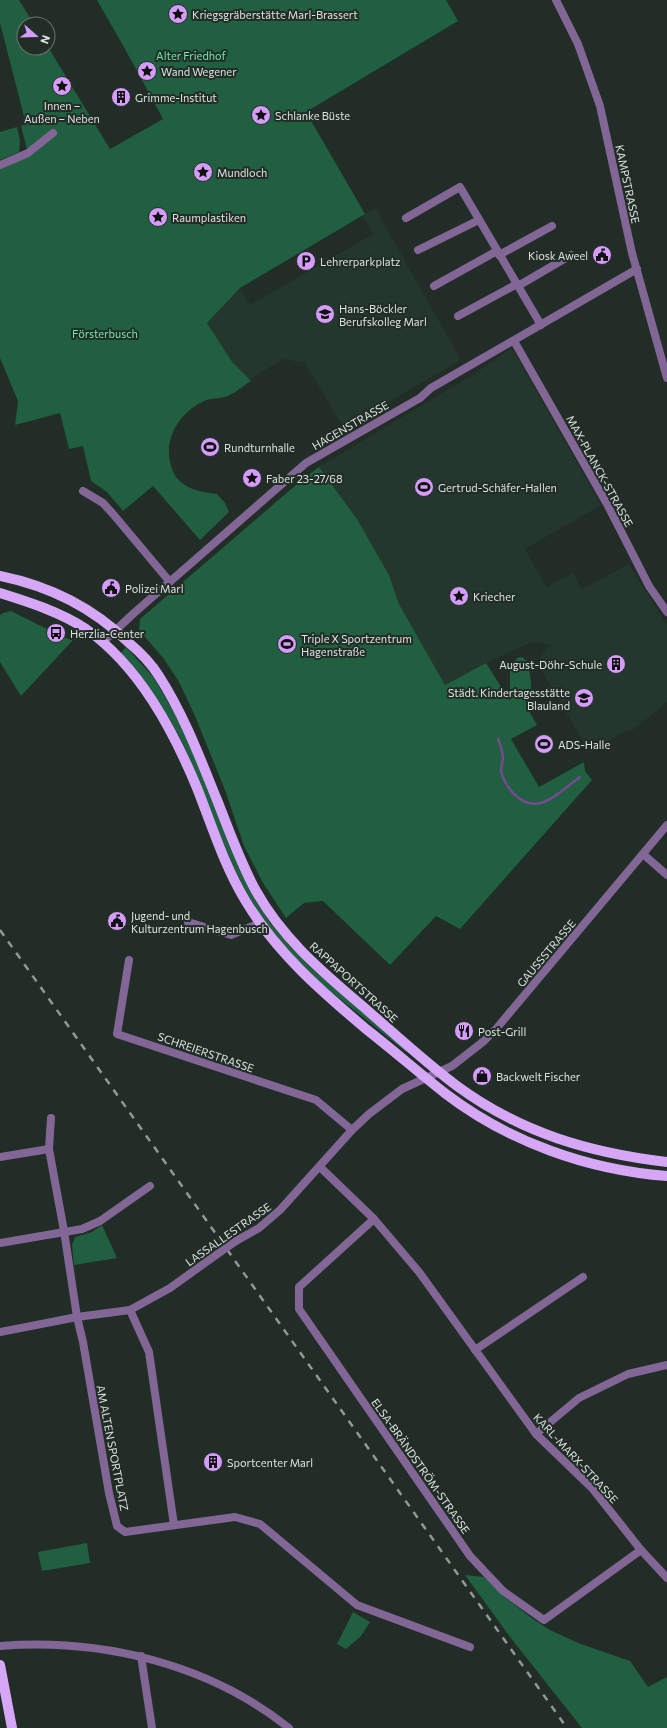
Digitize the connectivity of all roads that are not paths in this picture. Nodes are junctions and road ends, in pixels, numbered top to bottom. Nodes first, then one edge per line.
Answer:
1 (556, 0) edge
2 (53, 133) dead end
3 (0, 165) edge
4 (406, 218) dead end
5 (479, 220) junction
6 (552, 226) dead end
7 (418, 250) dead end
8 (498, 253) junction
9 (571, 255) dead end
10 (637, 269) junction
11 (517, 285) junction
12 (434, 286) dead end
13 (458, 316) dead end
14 (541, 325) junction
15 (514, 341) junction
16 (667, 378) edge
17 (83, 491) dead end
18 (0, 576) edge
19 (170, 582) junction
20 (0, 593) edge
21 (667, 612) edge
22 (115, 630) junction
23 (103, 642) junction
24 (667, 825) edge
25 (643, 854) junction
26 (667, 875) edge
27 (188, 922) dead end
28 (260, 924) junction
29 (129, 960) dead end
30 (439, 1072) junction
31 (426, 1077) junction
32 (50, 1118) dead end
33 (352, 1130) junction
34 (49, 1149) junction
35 (0, 1157) edge
36 (667, 1162) edge
37 (320, 1167) junction
38 (667, 1176) edge
39 (150, 1186) dead end
40 (374, 1219) junction
41 (64, 1231) junction
42 (0, 1243) edge
43 (582, 1277) dead end
44 (130, 1310) junction
45 (77, 1317) junction
46 (0, 1332) edge
47 (475, 1350) junction
48 (667, 1365) edge
49 (536, 1434) junction
50 (174, 1525) junction
51 (642, 1550) junction
52 (667, 1578) edge
53 (0, 1646) edge
54 (470, 1647) dead end
55 (141, 1656) junction
56 (0, 1665) edge
57 (12, 1728) edge
58 (152, 1728) edge
59 (289, 1728) edge

1 - 10 street, KAMPSTRASSE
2 - 3 street
4 - 5 street
5 - 7 street
5 - 8 street
6 - 8 street
8 - 11 street
8 - 12 street
9 - 11 street
10 - 14 street, HAGENSTRASSE
10 - 16 street, KAMPSTRASSE
11 - 13 street
11 - 14 street
14 - 15 street, HAGENSTRASSE
15 - 19 street, HAGENSTRASSE
15 - 21 street, MAX-PLANCK-STRASSE
17 - 19 street
18 - 22 main road, RAPPAPORTSTRASSE
19 - 22 street, HAGENSTRASSE
20 - 23 main road
22 - 23 street, HAGENSTRASSE
22 - 30 main road, RAPPAPORTSTRASSE
23 - 28 main road
24 - 25 street, GAUSSSTRASSE
25 - 26 street
25 - 30 street, GAUSSSTRASSE
27 - 28 street
28 - 31 main road
29 - 33 street, SCHREIERSTRASSE
30 - 31 street, GAUSSSTRASSE
30 - 36 main road, RAPPAPORTSTRASSE
31 - 33 street, LASSALLESTRASSE
31 - 38 main road
32 - 34 street, AM ALTEN SPORTPLATZ
33 - 37 street, LASSALLESTRASSE
34 - 35 street
34 - 41 street, AM ALTEN SPORTPLATZ
37 - 40 street, KARL-MARX-STRASSE
37 - 44 street, LASSALLESTRASSE, bridge
39 - 41 street
40 - 47 street, KARL-MARX-STRASSE
40 - 51 street, ELSA-BRÄNDSTRÖM-STRASSE
41 - 42 street
41 - 45 street, AM ALTEN SPORTPLATZ
43 - 47 street
44 - 45 street, LASSALLESTRASSE
44 - 50 street
45 - 46 street, LASSALLESTRASSE
45 - 50 street, AM ALTEN SPORTPLATZ
47 - 49 street, KARL-MARX-STRASSE
48 - 49 street
49 - 51 street, KARL-MARX-STRASSE
50 - 54 street, AM ALTEN SPORTPLATZ
51 - 52 street, KARL-MARX-STRASSE
53 - 55 street
55 - 58 street
55 - 59 street
56 - 57 main road

